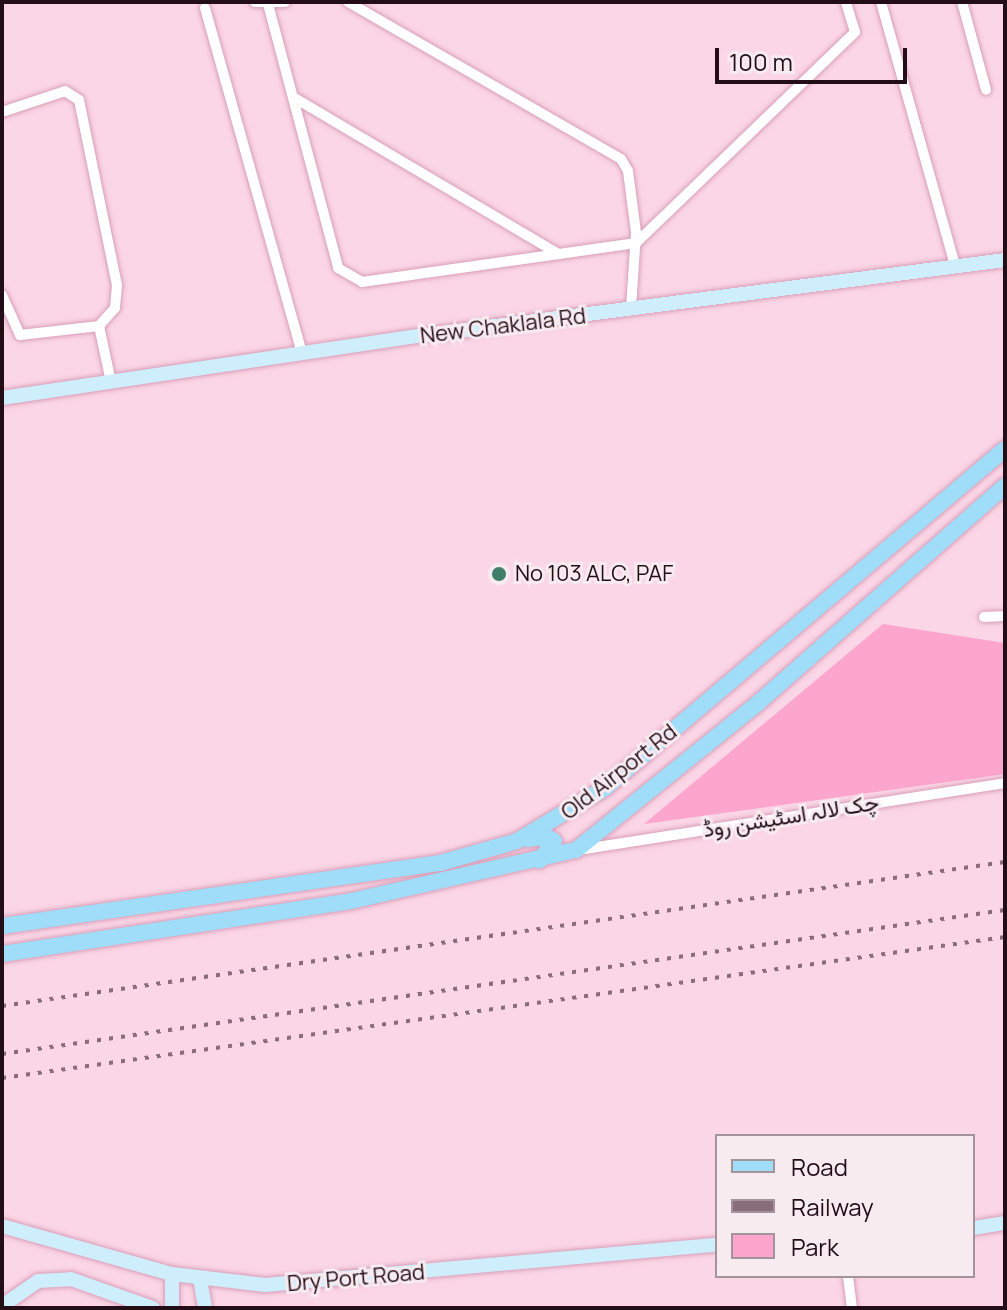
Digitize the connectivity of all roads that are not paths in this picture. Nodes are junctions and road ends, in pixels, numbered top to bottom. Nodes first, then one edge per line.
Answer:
1 (255, 2) edge
2 (285, 2) edge
3 (348, 2) edge
4 (846, 2) edge
5 (881, 2) edge
6 (962, 2) edge
7 (268, 4) junction
8 (205, 8) dead end
9 (986, 90) dead end
10 (293, 97) junction
11 (2, 112) edge
12 (636, 243) junction
13 (559, 254) junction
14 (1005, 260) edge
15 (956, 268) junction
16 (2, 295) edge
17 (631, 309) junction
18 (99, 326) junction
19 (302, 353) junction
20 (111, 382) junction
21 (2, 398) edge
22 (1005, 449) edge
23 (1005, 486) edge
24 (1005, 616) edge
25 (984, 617) dead end
26 (1005, 783) edge
27 (605, 788) junction
28 (617, 819) junction
29 (517, 841) junction
30 (576, 850) junction
31 (536, 863) junction
32 (2, 926) edge
33 (2, 954) edge
34 (1005, 1223) edge
35 (2, 1226) edge
36 (975, 1228) edge
37 (715, 1245) edge
38 (172, 1274) junction
39 (848, 1278) edge
40 (200, 1279) junction
41 (2, 1306) edge
42 (153, 1308) edge
43 (172, 1308) edge
44 (205, 1308) edge
45 (852, 1308) edge

1 - 7 street
2 - 7 street
3 - 12 street
4 - 12 street
5 - 15 street
6 - 9 street
7 - 10 street
8 - 19 street
10 - 13 street
10 - 13 street
11 - 18 street
12 - 13 street
12 - 17 street
14 - 15 street, New Chaklala Rd
15 - 17 street, New Chaklala Rd
16 - 18 street
17 - 19 street, New Chaklala Rd
18 - 20 street
19 - 20 street, New Chaklala Rd
20 - 21 street, New Chaklala Rd
22 - 27 main road, Old Airport Rd
23 - 28 main road, Old Airport Rd
24 - 25 street
26 - 30 street, چک لالہ اسٹیشن روڈ
27 - 28 main road
27 - 29 main road, Old Airport Rd
28 - 30 main road, Old Airport Rd
29 - 31 main road
29 - 32 main road, Old Airport Rd
30 - 31 main road, Old Airport Rd
31 - 33 main road, Old Airport Rd
34 - 36 street
35 - 38 street, Dry Port Road
37 - 40 street, Dry Port Road
38 - 40 street, Dry Port Road
38 - 43 street
39 - 45 street
40 - 44 street
41 - 42 street

